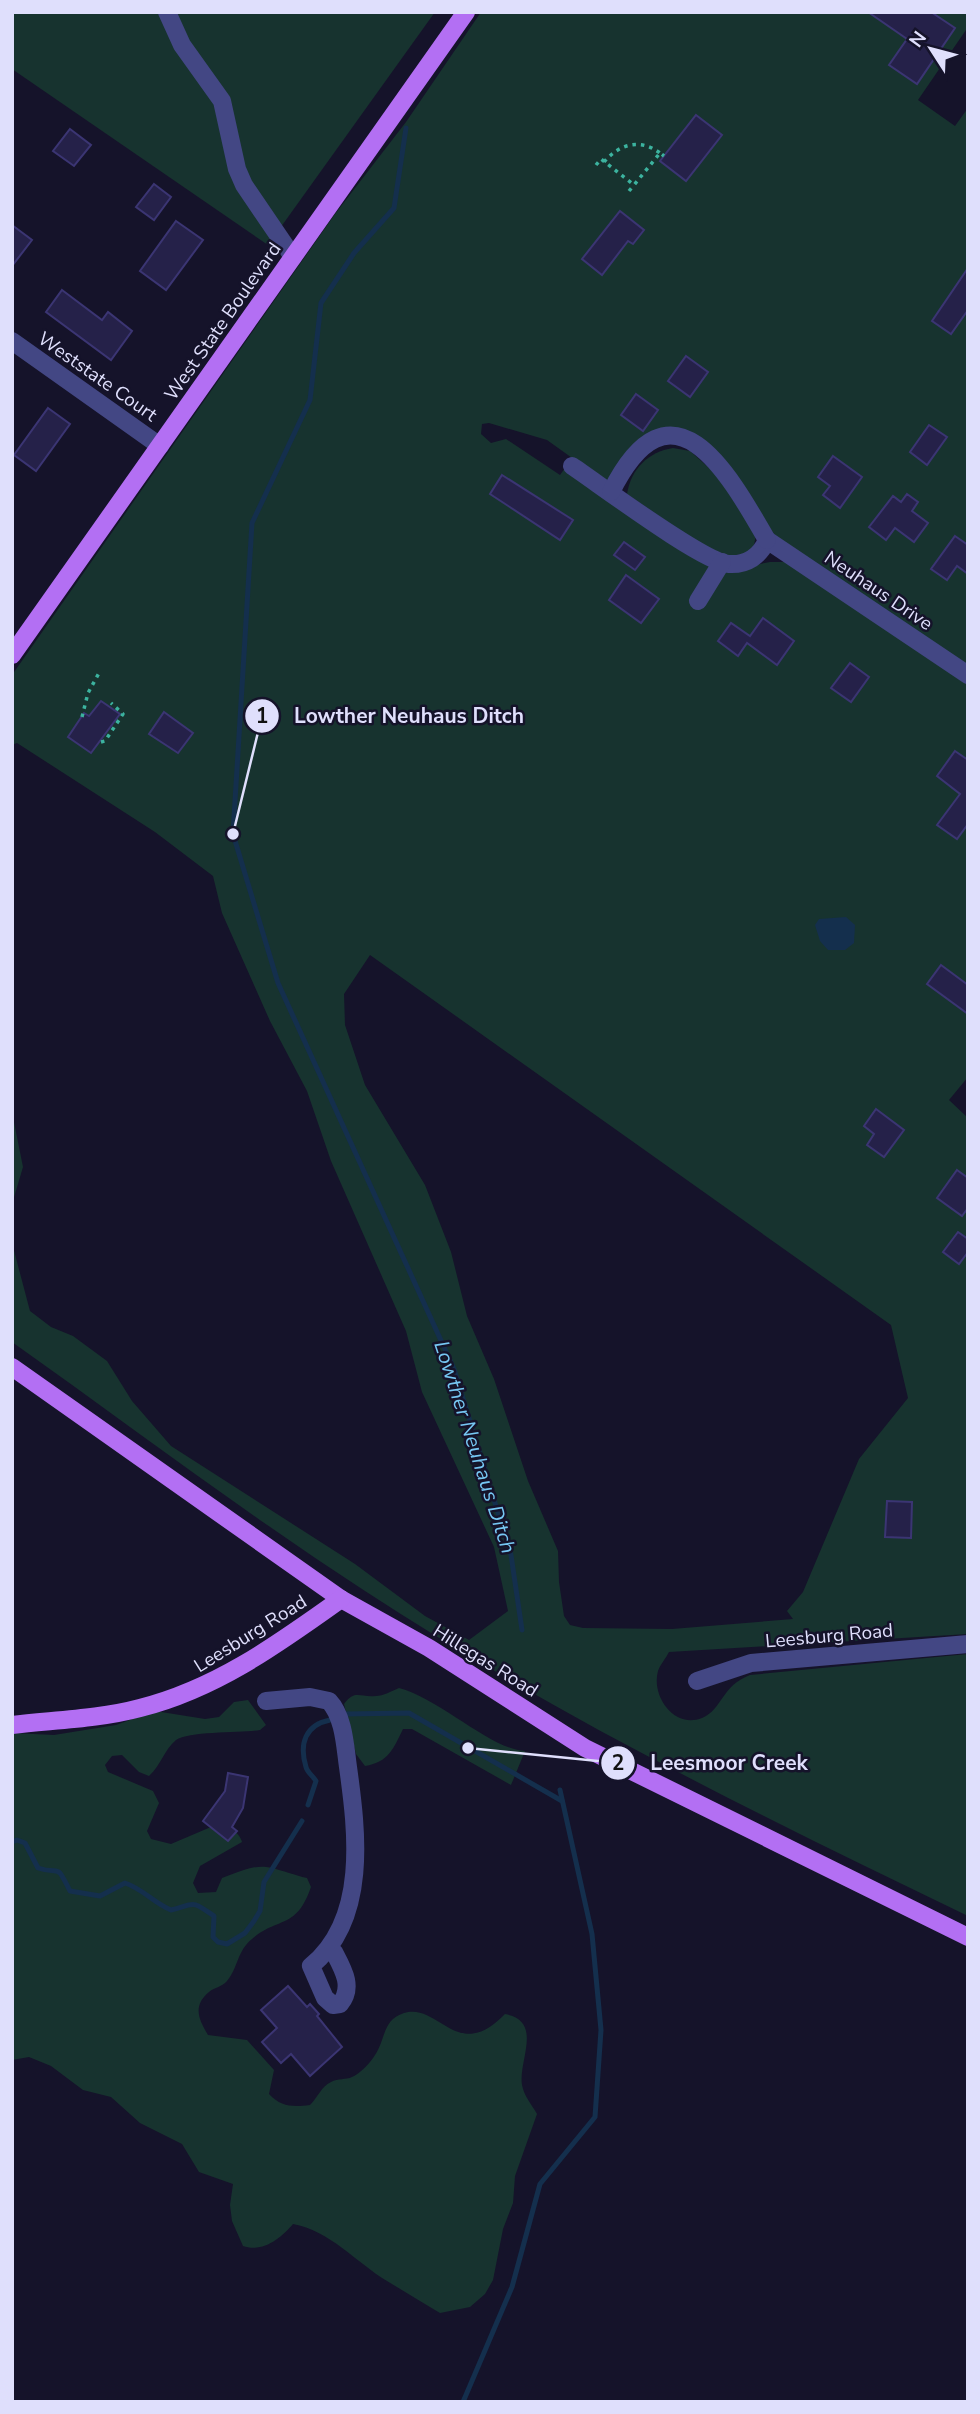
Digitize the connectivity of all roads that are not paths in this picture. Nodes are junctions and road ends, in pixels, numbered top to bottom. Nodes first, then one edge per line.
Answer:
1 (167, 12) edge
2 (466, 12) edge
3 (293, 257) junction
4 (12, 341) edge
5 (160, 446) junction
6 (572, 466) dead end
7 (611, 492) junction
8 (767, 540) junction
9 (722, 562) junction
10 (698, 601) dead end
11 (12, 655) edge
12 (968, 675) edge
13 (12, 1367) edge
14 (341, 1599) junction
15 (968, 1644) edge
16 (697, 1681) dead end
17 (266, 1701) dead end
18 (12, 1725) edge
19 (968, 1937) edge
20 (334, 1952) dead end

1 - 3 street
2 - 3 main road, West State Boulevard
3 - 5 main road, West State Boulevard
4 - 5 street, Weststate Court
5 - 11 main road, West State Boulevard
6 - 7 street
7 - 8 street, Neuhaus Drive
7 - 9 street
8 - 9 street
8 - 12 street, Neuhaus Drive
9 - 10 street
13 - 14 main road, Hillegas Road
14 - 18 main road, Leesburg Road
14 - 19 main road, Hillegas Road
15 - 16 street, Leesburg Road
17 - 20 street

